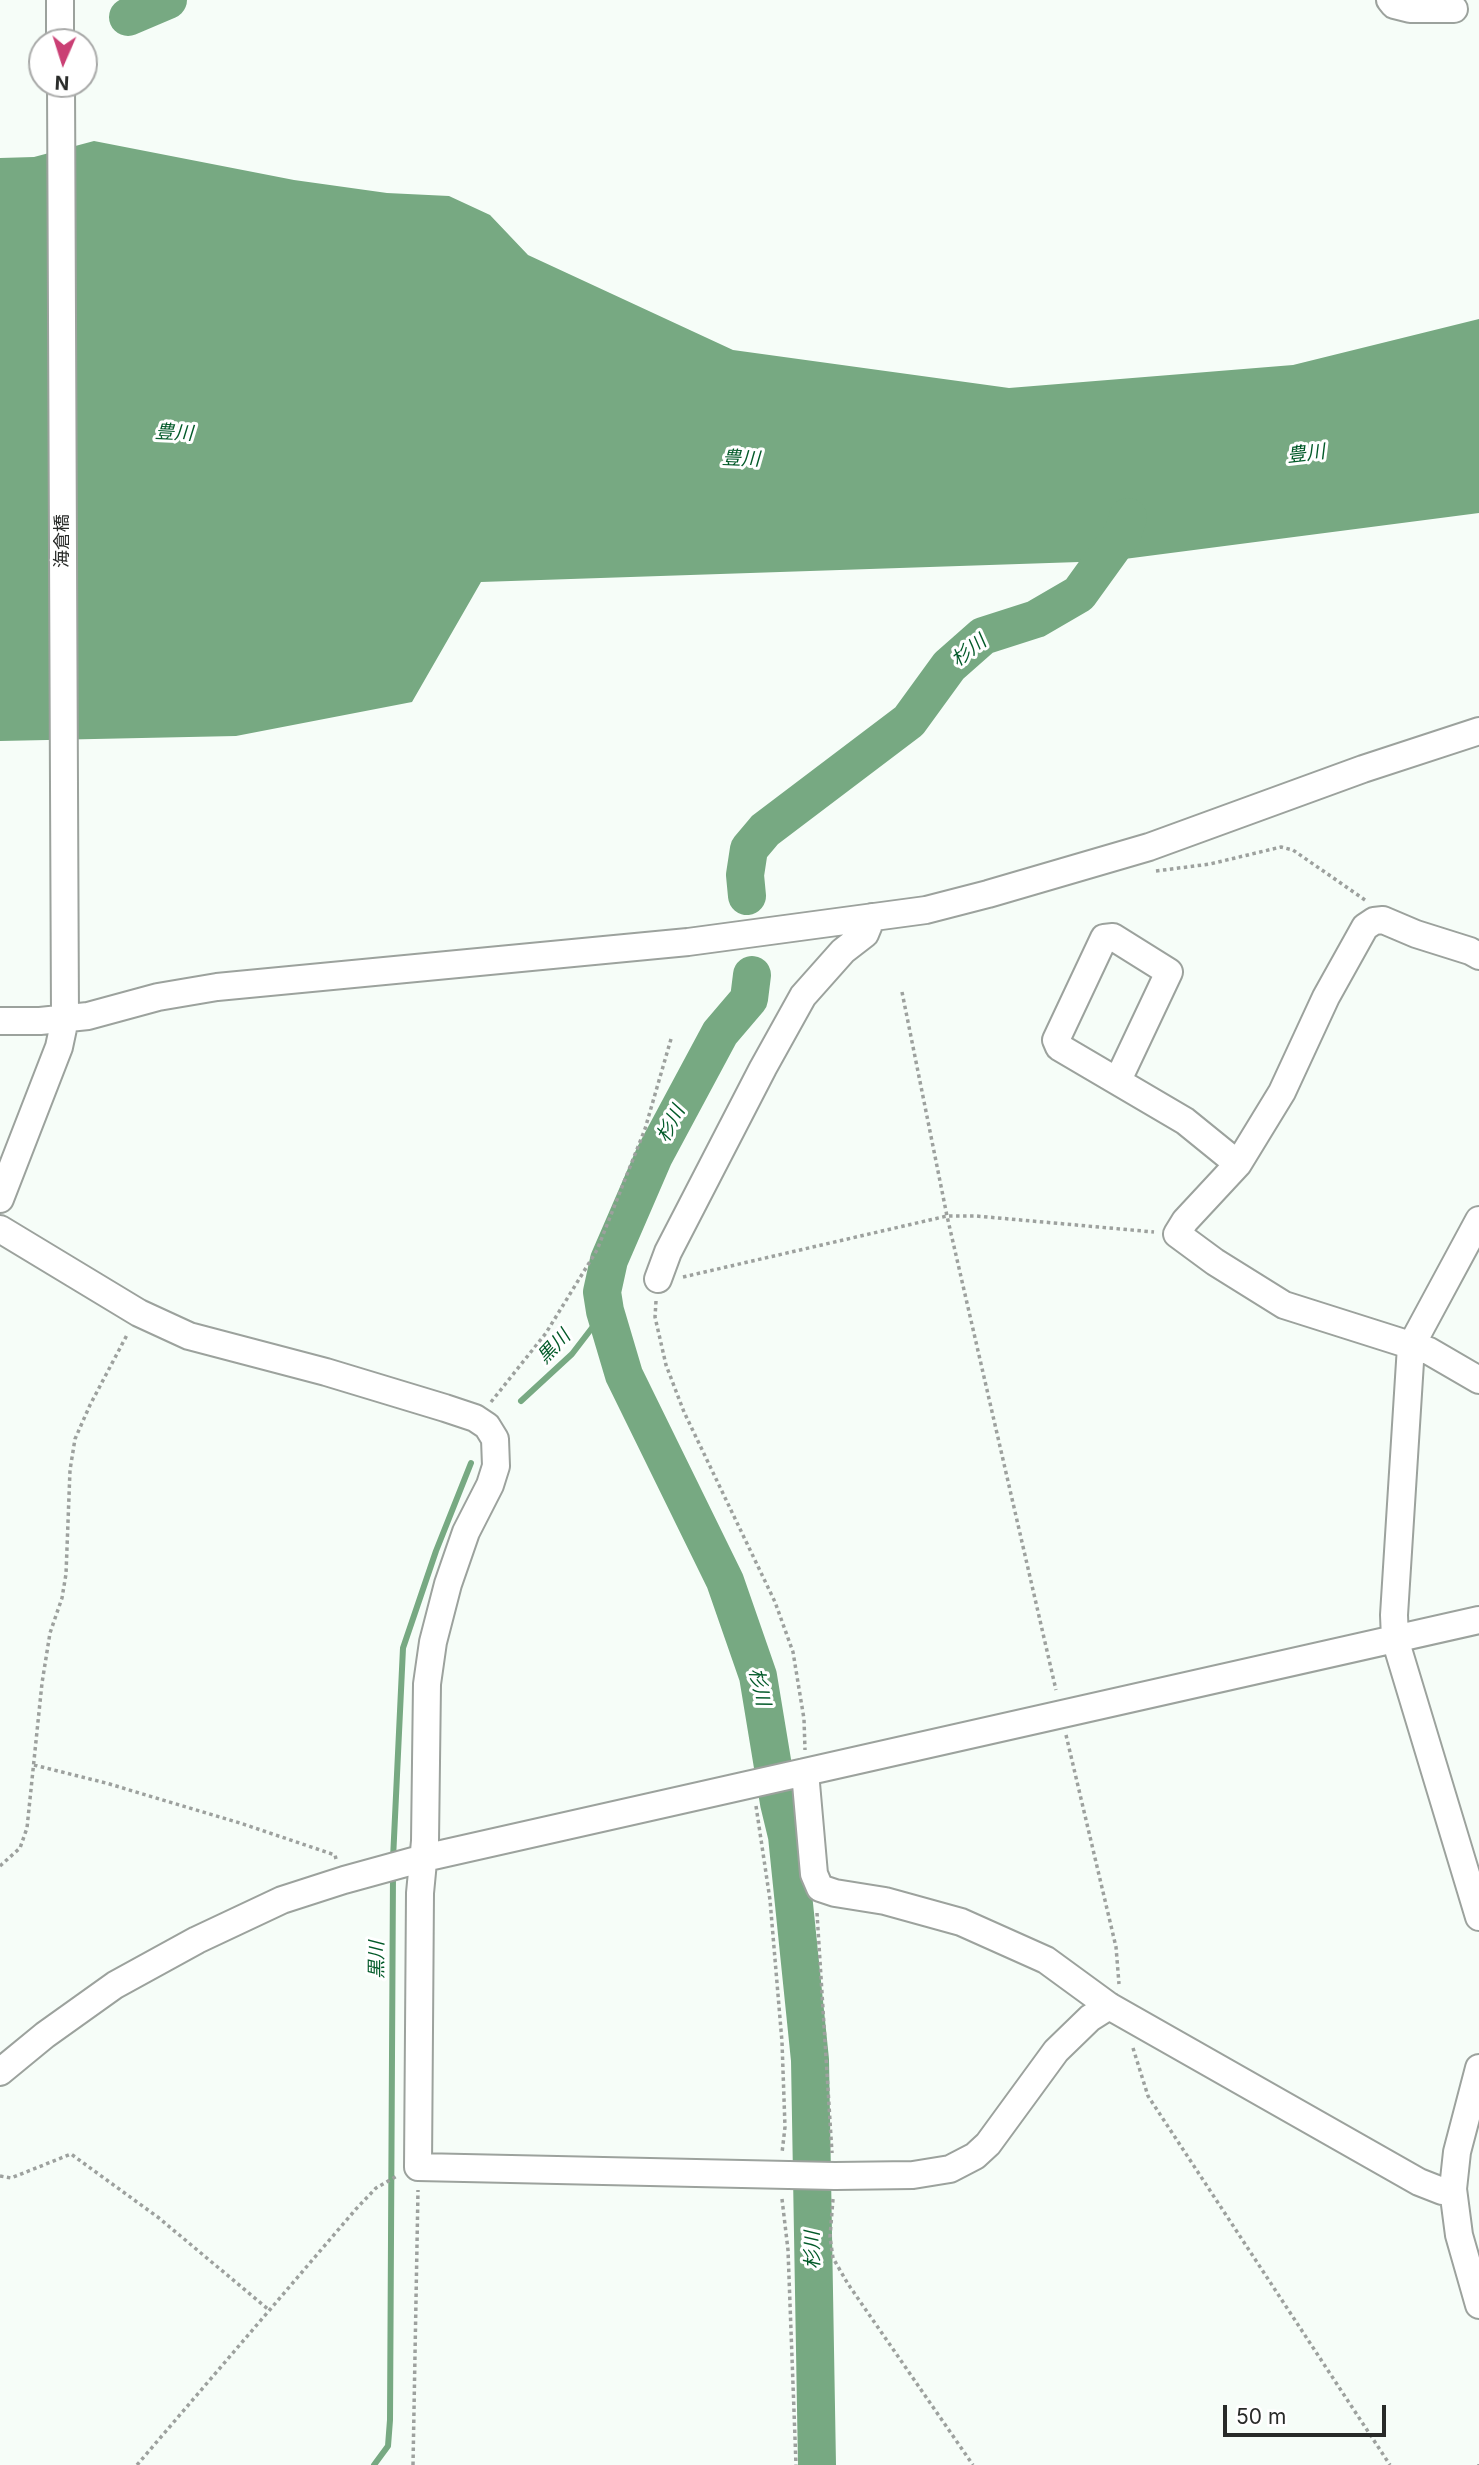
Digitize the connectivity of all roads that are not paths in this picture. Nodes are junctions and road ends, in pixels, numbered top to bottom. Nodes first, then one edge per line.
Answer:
1 (60, 0) edge
2 (1390, 0) edge
3 (1454, 9) dead end
4 (60, 28) edge
5 (61, 98) edge
6 (1479, 731) edge
7 (872, 918) junction
8 (1476, 946) edge
9 (65, 1008) junction
10 (0, 1021) edge
11 (1118, 1080) junction
12 (1238, 1164) junction
13 (0, 1199) edge
14 (1479, 1220) edge
15 (0, 1229) edge
16 (658, 1279) road end
17 (1411, 1346) junction
18 (1479, 1380) edge
19 (1479, 1620) edge
20 (1395, 1639) junction
21 (800, 1773) junction
22 (417, 1860) junction
23 (1479, 1917) edge
24 (1109, 2006) junction
25 (1479, 2068) edge
26 (0, 2072) edge
27 (1453, 2189) junction
28 (1479, 2305) edge

1 - 4 street
2 - 3 street
5 - 9 street, 海倉橋
6 - 7 street
7 - 9 street
7 - 16 street
8 - 12 street
9 - 10 street
9 - 13 street, 海倉橋
11 - 11 street
11 - 12 street
12 - 17 street
14 - 17 street
15 - 22 street
17 - 18 street
17 - 20 street
19 - 20 street
20 - 21 street
20 - 23 street
21 - 22 street
21 - 24 street
22 - 24 street
22 - 26 street
24 - 27 street
25 - 27 street
27 - 28 street

